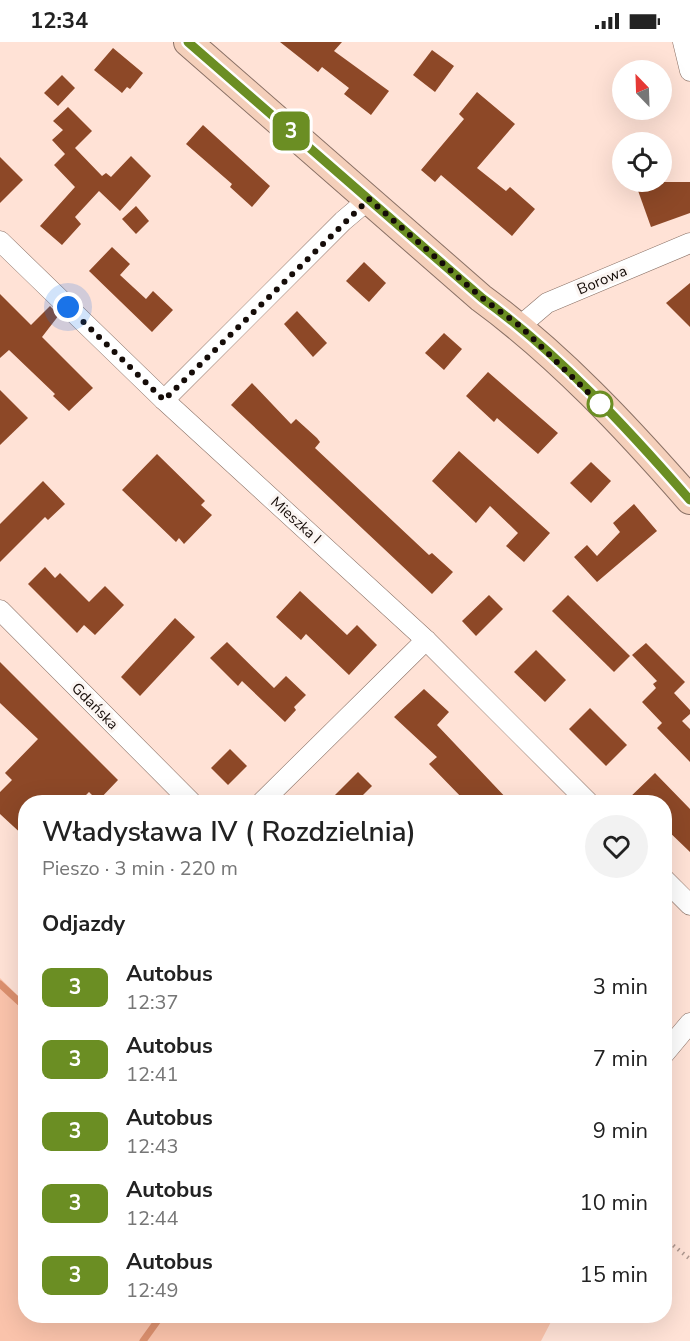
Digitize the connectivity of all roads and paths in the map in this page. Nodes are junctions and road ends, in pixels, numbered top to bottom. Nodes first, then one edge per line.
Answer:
1 (188, 42) edge
2 (683, 42) edge
3 (690, 71) edge
4 (369, 199) junction
5 (0, 241) edge
6 (690, 243) edge
7 (520, 326) junction
8 (164, 400) junction
9 (690, 500) edge
10 (0, 610) edge
11 (426, 640) junction
12 (184, 795) edge
13 (269, 795) edge
14 (581, 795) edge
15 (672, 887) edge
16 (690, 905) edge
17 (690, 1023) edge
18 (672, 1044) edge
19 (672, 1244) edge
20 (690, 1259) edge

1 - 4 street
2 - 3 street
4 - 7 street
4 - 8 street
5 - 8 street, Mieszka I
6 - 7 street, Borowa
7 - 9 street
8 - 11 street, Mieszka I
10 - 12 street, Gdańska
11 - 13 street
11 - 14 street, Mieszka I
15 - 16 street
17 - 18 street
19 - 20 path

